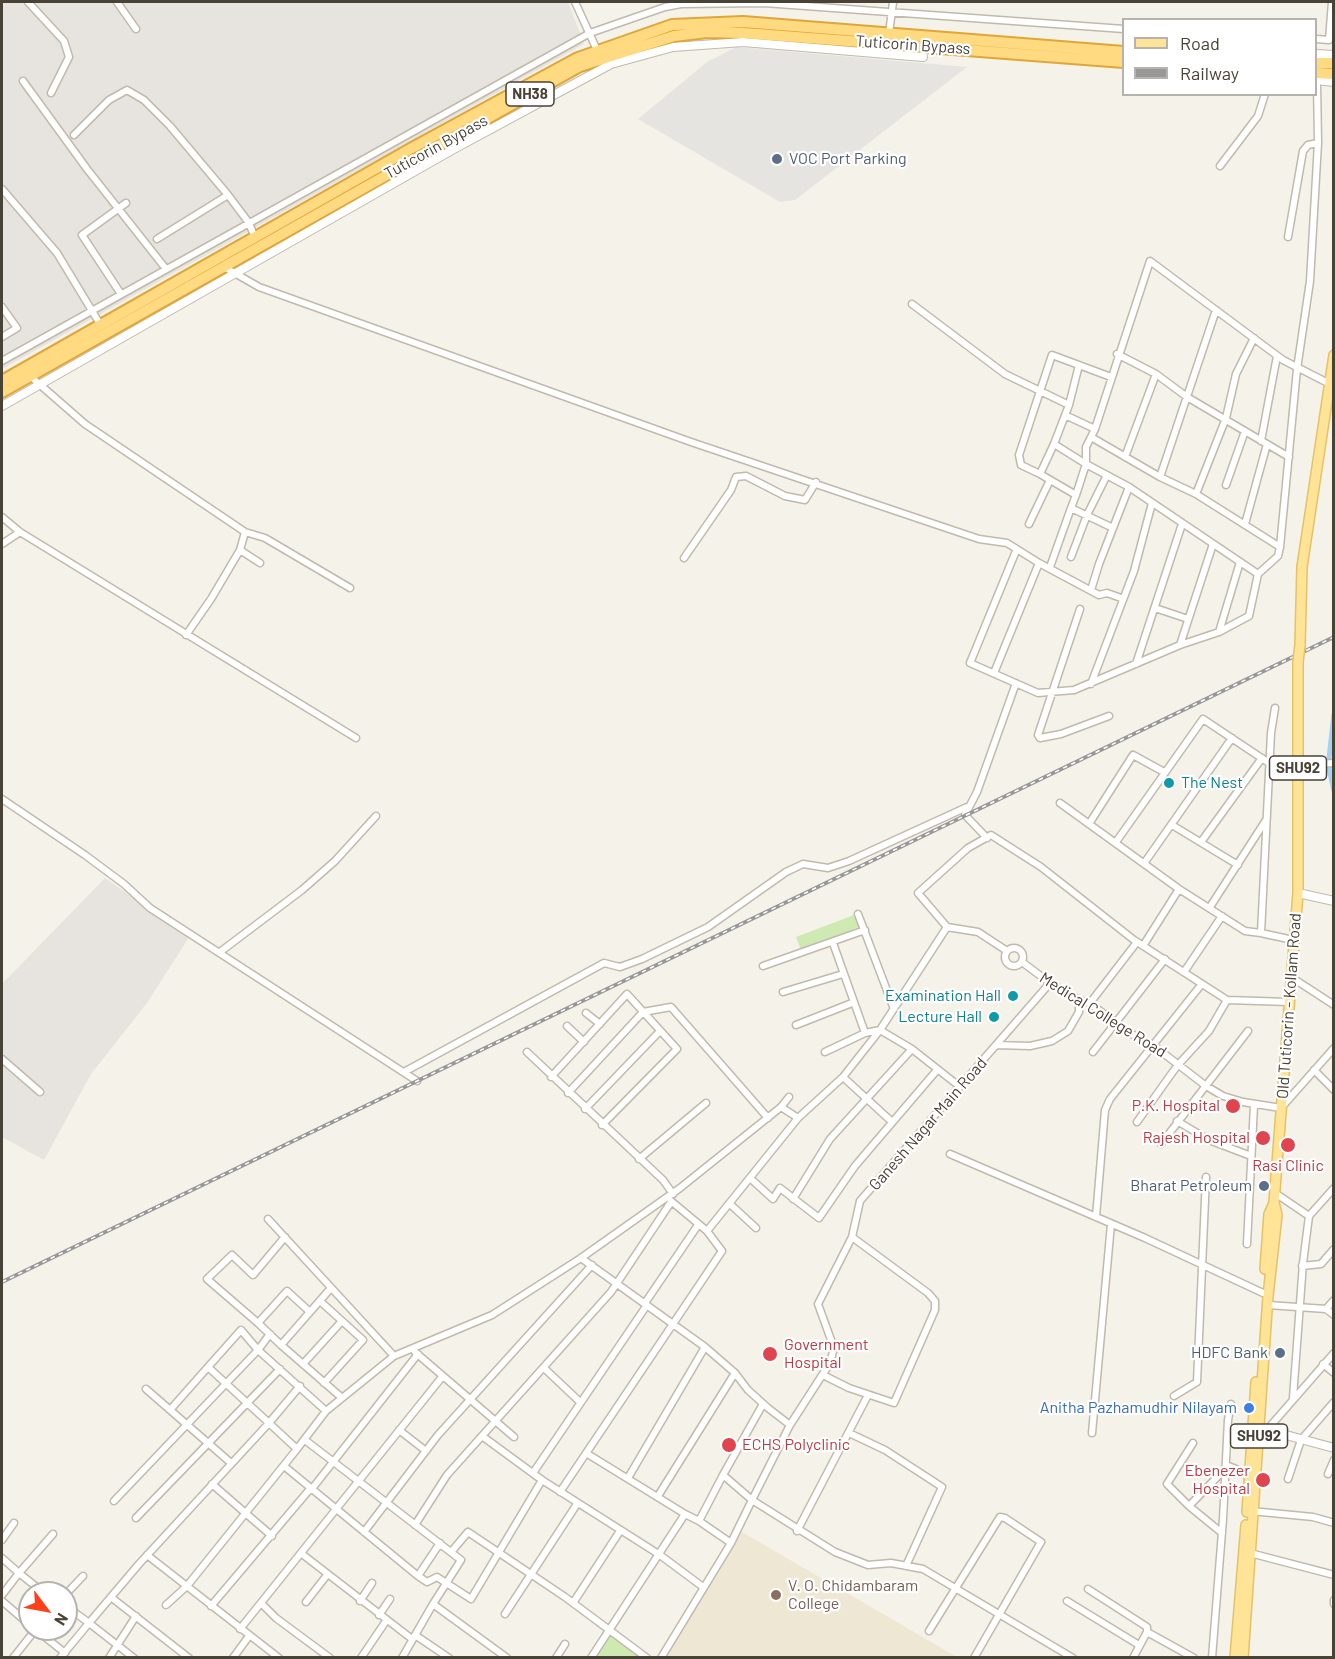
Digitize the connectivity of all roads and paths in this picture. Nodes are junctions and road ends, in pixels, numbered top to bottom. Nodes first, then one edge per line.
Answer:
1 (28, 2) edge
2 (117, 2) edge
3 (575, 2) edge
4 (893, 2) edge
5 (1332, 2) edge
6 (891, 12) junction
7 (136, 29) dead end
8 (1122, 29) edge
9 (590, 33) junction
10 (889, 35) junction
11 (1317, 39) edge
12 (1122, 46) edge
13 (597, 50) junction
14 (1122, 52) edge
15 (1092, 54) junction
16 (1317, 54) edge
17 (1334, 55) edge
18 (923, 57) dead end
19 (1122, 62) edge
20 (1317, 63) edge
21 (1334, 63) edge
22 (1122, 66) edge
23 (1334, 74) edge
24 (1317, 78) edge
25 (1317, 78) edge
26 (23, 81) dead end
27 (1334, 82) edge
28 (51, 93) dead end
29 (1264, 96) edge
30 (1317, 96) edge
31 (74, 135) dead end
32 (1318, 143) junction
33 (1220, 166) dead end
34 (2, 189) edge
35 (228, 195) junction
36 (126, 202) dead end
37 (119, 206) junction
38 (249, 223) junction
39 (1288, 237) dead end
40 (255, 238) junction
41 (157, 239) dead end
42 (166, 269) junction
43 (228, 270) junction
44 (121, 294) junction
45 (912, 303) dead end
46 (2, 307) edge
47 (92, 310) junction
48 (1216, 310) junction
49 (100, 324) junction
50 (2, 337) edge
51 (1254, 339) junction
52 (1117, 354) junction
53 (1334, 355) edge
54 (1277, 356) junction
55 (2, 361) edge
56 (1079, 365) junction
57 (1297, 369) junction
58 (1156, 374) junction
59 (30, 376) junction
60 (1111, 377) junction
61 (2, 381) edge
62 (1328, 382) junction
63 (38, 385) junction
64 (2, 392) edge
65 (1040, 393) junction
66 (1187, 397) junction
67 (1069, 405) junction
68 (2, 406) edge
69 (1067, 416) junction
70 (1226, 417) junction
71 (1095, 429) junction
72 (1245, 431) junction
73 (1091, 436) junction
74 (1264, 442) junction
75 (1054, 444) junction
76 (1125, 457) junction
77 (1289, 457) junction
78 (1086, 464) junction
79 (1040, 474) junction
80 (1107, 475) junction
81 (1160, 477) junction
82 (1050, 480) junction
83 (816, 482) junction
84 (1226, 485) dead end
85 (1129, 487) junction
86 (1196, 494) junction
87 (1076, 495) junction
88 (1152, 503) junction
89 (1071, 508) junction
90 (1087, 515) junction
91 (2, 517) edge
92 (1029, 524) dead end
93 (1182, 524) junction
94 (1245, 524) junction
95 (1113, 528) junction
96 (20, 532) junction
97 (245, 532) junction
98 (2, 544) edge
99 (1213, 544) junction
100 (1280, 548) junction
101 (240, 550) junction
102 (1016, 551) junction
103 (1071, 557) dead end
104 (684, 558) dead end
105 (1240, 562) junction
106 (260, 563) dead end
107 (1039, 563) junction
108 (1050, 567) junction
109 (1258, 574) junction
110 (351, 588) dead end
111 (1092, 590) junction
112 (1121, 598) junction
113 (1155, 608) junction
114 (1080, 609) dead end
115 (1188, 619) junction
116 (1219, 632) junction
117 (186, 635) junction
118 (1180, 645) junction
119 (1136, 664) junction
120 (994, 673) junction
121 (1016, 683) junction
122 (1091, 684) junction
123 (1053, 692) junction
124 (1275, 708) dead end
125 (1108, 716) dead end
126 (356, 738) dead end
127 (1232, 738) junction
128 (1262, 758) junction
129 (1269, 763) junction
130 (1334, 763) edge
131 (1316, 764) dead end
132 (1164, 772) junction
133 (2, 799) edge
134 (1060, 803) dead end
135 (968, 807) junction
136 (376, 816) dead end
137 (1266, 819) junction
138 (1089, 824) junction
139 (1172, 825) junction
140 (987, 838) junction
141 (1116, 842) junction
142 (1201, 842) junction
143 (1145, 862) junction
144 (1238, 865) junction
145 (1179, 889) junction
146 (1298, 893) junction
147 (1334, 901) edge
148 (1210, 907) junction
149 (858, 914) dead end
150 (1222, 916) junction
151 (947, 927) junction
152 (864, 930) junction
153 (1261, 933) junction
154 (1293, 940) junction
155 (833, 943) junction
156 (1140, 944) junction
157 (1007, 951) junction
158 (220, 952) junction
159 (1165, 959) junction
160 (1022, 962) junction
161 (763, 966) dead end
162 (1184, 972) junction
163 (843, 974) junction
164 (1291, 977) junction
165 (1050, 983) junction
166 (1201, 985) junction
167 (783, 992) dead end
168 (1079, 1000) junction
169 (1227, 1000) junction
170 (1289, 1002) junction
171 (852, 1003) junction
172 (1090, 1003) junction
173 (1333, 1004) edge
174 (894, 1009) junction
175 (644, 1012) junction
176 (586, 1013) dead end
177 (1115, 1022) junction
178 (600, 1024) junction
179 (567, 1026) dead end
180 (796, 1026) dead end
181 (880, 1030) junction
182 (660, 1031) junction
183 (1248, 1031) dead end
184 (865, 1033) junction
185 (584, 1042) junction
186 (997, 1045) junction
187 (1154, 1046) junction
188 (1334, 1048) edge
189 (912, 1049) junction
190 (527, 1052) dead end
191 (825, 1052) dead end
192 (1093, 1052) dead end
193 (2, 1059) edge
194 (1179, 1064) junction
195 (937, 1070) junction
196 (1314, 1070) junction
197 (404, 1072) dead end
198 (551, 1077) junction
199 (843, 1077) junction
200 (417, 1081) dead end
201 (959, 1086) junction
202 (1206, 1086) junction
203 (1334, 1090) edge
204 (40, 1092) dead end
205 (568, 1093) junction
206 (789, 1097) dead end
207 (866, 1098) junction
208 (706, 1103) dead end
209 (1254, 1105) junction
210 (781, 1107) junction
211 (1281, 1108) junction
212 (585, 1109) junction
213 (768, 1118) junction
214 (798, 1118) junction
215 (891, 1121) junction
216 (1177, 1121) junction
217 (1137, 1122) dead end
218 (602, 1125) junction
219 (1161, 1144) dead end
220 (950, 1154) dead end
221 (1251, 1156) junction
222 (639, 1159) junction
223 (1206, 1177) dead end
224 (750, 1178) junction
225 (1334, 1188) edge
226 (1328, 1196) junction
227 (671, 1198) junction
228 (1275, 1198) junction
229 (793, 1199) junction
230 (1334, 1201) edge
231 (730, 1204) junction
232 (1309, 1216) junction
233 (1096, 1217) junction
234 (268, 1219) dead end
235 (1111, 1224) junction
236 (698, 1225) junction
237 (756, 1228) dead end
238 (707, 1231) junction
239 (285, 1237) junction
240 (852, 1237) junction
241 (1247, 1244) dead end
242 (1334, 1249) edge
243 (581, 1258) junction
244 (592, 1265) junction
245 (1302, 1266) junction
246 (1204, 1267) junction
247 (618, 1284) junction
248 (331, 1288) junction
249 (1263, 1293) junction
250 (1334, 1300) edge
251 (320, 1301) junction
252 (646, 1304) junction
253 (1268, 1305) junction
254 (1299, 1307) junction
255 (1326, 1309) junction
256 (310, 1312) junction
257 (1334, 1316) edge
258 (342, 1321) junction
259 (258, 1323) junction
260 (674, 1324) junction
261 (270, 1335) junction
262 (282, 1345) junction
263 (705, 1347) junction
264 (258, 1350) junction
265 (415, 1352) junction
266 (1334, 1353) edge
267 (394, 1356) junction
268 (303, 1364) junction
269 (1323, 1364) junction
270 (208, 1367) junction
271 (544, 1368) junction
272 (280, 1369) junction
273 (735, 1373) junction
274 (1334, 1373) edge
275 (824, 1375) junction
276 (442, 1377) junction
277 (226, 1383) junction
278 (324, 1383) junction
279 (300, 1386) junction
280 (146, 1389) dead end
281 (868, 1395) junction
282 (1174, 1396) dead end
283 (341, 1397) junction
284 (1293, 1398) junction
285 (468, 1400) junction
286 (580, 1402) junction
287 (1334, 1402) edge
288 (248, 1403) junction
289 (763, 1404) junction
290 (1231, 1404) dead end
291 (170, 1410) junction
292 (326, 1411) junction
293 (495, 1422) junction
294 (269, 1423) junction
295 (187, 1425) junction
296 (790, 1425) junction
297 (399, 1430) junction
298 (1263, 1430) junction
299 (849, 1433) junction
300 (1092, 1433) dead end
301 (482, 1436) junction
302 (514, 1437) dead end
303 (305, 1440) junction
304 (1301, 1440) junction
305 (1193, 1443) dead end
306 (209, 1444) junction
307 (1334, 1448) edge
308 (297, 1449) junction
309 (426, 1451) junction
310 (586, 1453) junction
311 (1334, 1460) edge
312 (331, 1461) junction
313 (231, 1463) junction
314 (284, 1466) junction
315 (1225, 1467) junction
316 (533, 1473) junction
317 (1248, 1474) junction
318 (1328, 1474) dead end
319 (723, 1475) junction
320 (628, 1478) junction
321 (1288, 1479) dead end
322 (542, 1480) junction
323 (357, 1481) junction
324 (212, 1484) junction
325 (310, 1489) junction
326 (560, 1492) junction
327 (658, 1496) junction
328 (752, 1500) junction
329 (114, 1501) dead end
330 (385, 1503) junction
331 (577, 1504) junction
332 (1189, 1506) junction
333 (337, 1511) junction
334 (1250, 1511) junction
335 (245, 1514) junction
336 (685, 1514) junction
337 (136, 1518) dead end
338 (699, 1521) junction
339 (14, 1523) dead end
340 (1334, 1523) edge
341 (415, 1526) junction
342 (620, 1531) junction
343 (797, 1531) junction
344 (364, 1532) junction
345 (1222, 1533) junction
346 (54, 1534) dead end
347 (272, 1536) junction
348 (2, 1540) edge
349 (440, 1543) junction
350 (731, 1543) junction
351 (452, 1551) junction
352 (499, 1553) junction
353 (1250, 1553) junction
354 (302, 1554) junction
355 (147, 1555) junction
356 (660, 1555) junction
357 (2, 1558) edge
358 (906, 1566) junction
359 (19, 1573) junction
360 (327, 1575) junction
361 (532, 1575) junction
362 (1334, 1575) edge
363 (83, 1576) dead end
364 (418, 1576) junction
365 (29, 1581) edge
366 (78, 1581) edge
367 (446, 1582) junction
368 (372, 1583) dead end
369 (187, 1586) junction
370 (703, 1587) junction
371 (955, 1589) junction
372 (1088, 1589) dead end
373 (2, 1595) edge
374 (112, 1598) junction
375 (390, 1599) dead end
376 (360, 1600) junction
377 (2, 1601) edge
378 (1067, 1601) dead end
379 (306, 1602) dead end
380 (261, 1603) junction
381 (573, 1603) junction
382 (433, 1604) junction
383 (166, 1605) dead end
384 (211, 1606) junction
385 (505, 1614) dead end
386 (18, 1615) edge
387 (78, 1615) edge
388 (379, 1615) junction
389 (136, 1616) junction
390 (999, 1616) junction
391 (387, 1621) junction
392 (89, 1623) junction
393 (240, 1629) junction
394 (610, 1631) junction
395 (930, 1631) dead end
396 (1147, 1632) junction
397 (249, 1636) junction
398 (414, 1637) junction
399 (27, 1641) edge
400 (48, 1641) edge
401 (565, 1644) dead end
402 (1139, 1645) junction
403 (118, 1646) junction
404 (63, 1655) edge
405 (446, 1656) edge
406 (277, 1657) edge
407 (1133, 1657) edge
408 (14, 1658) edge
409 (109, 1658) edge
410 (134, 1658) edge
411 (189, 1658) edge
412 (233, 1658) edge
413 (330, 1658) edge
414 (361, 1658) edge
415 (402, 1658) edge
416 (507, 1658) edge
417 (556, 1658) edge
418 (591, 1658) edge
419 (647, 1658) edge
420 (661, 1658) edge
421 (974, 1658) edge
422 (1073, 1658) edge
423 (1194, 1658) edge
424 (1212, 1658) edge
425 (1235, 1658) edge
426 (1243, 1658) edge

1 - 28 street
2 - 7 street
3 - 9 street
4 - 6 street
5 - 11 street
6 - 8 street
6 - 9 street
6 - 10 street
9 - 13 street
9 - 38 street
10 - 13 highway, Tuticorin Bypass / NH38
10 - 15 highway, Tuticorin Bypass / NH38
12 - 15 street
13 - 40 highway, Tuticorin Bypass / NH38
14 - 15 highway, Tuticorin Bypass / NH38
15 - 19 highway, Tuticorin Bypass / NH38
15 - 22 street
15 - 43 highway, Tuticorin Bypass / NH38
16 - 17 street
18 - 43 street
20 - 21 highway
23 - 24 highway
25 - 27 street
26 - 37 street
29 - 33 street
30 - 32 street
31 - 35 street
32 - 39 street
32 - 57 street
34 - 47 street
35 - 38 street
35 - 41 street
36 - 37 street
37 - 42 street
37 - 44 street
38 - 40 street
38 - 42 street
40 - 49 highway, Tuticorin Bypass / NH38
42 - 44 street
43 - 59 highway, Tuticorin Bypass / NH38
43 - 63 street
43 - 83 street
44 - 47 street
45 - 65 street
46 - 50 street
47 - 49 street
47 - 55 street
48 - 51 street
48 - 52 street
48 - 66 street
49 - 61 highway, Tuticorin Bypass / NH38
51 - 54 street
51 - 70 street
52 - 58 street
52 - 60 street
53 - 62 main road, Old Tuticorin - Kollam Road / SHU92
54 - 57 street
54 - 74 street
56 - 60 street
56 - 65 street
56 - 67 street
57 - 62 street
57 - 77 street
58 - 66 street
58 - 76 street
59 - 63 street
59 - 64 highway, Tuticorin Bypass / NH38
60 - 71 street
62 - 146 main road, Old Tuticorin - Kollam Road / SHU92, bridge
63 - 68 street
63 - 97 street
65 - 67 street
65 - 79 street
66 - 70 street
66 - 81 street
67 - 69 street
69 - 71 street
69 - 75 street
70 - 72 street
70 - 86 street
71 - 73 street
72 - 74 street
72 - 84 street
73 - 76 street
73 - 78 street
74 - 77 street
74 - 94 street
75 - 78 street
75 - 79 street
76 - 81 street
77 - 100 street
78 - 80 street
78 - 87 street
79 - 82 street
80 - 85 street
80 - 90 street
81 - 86 street
82 - 87 street
82 - 92 street
83 - 102 street
83 - 104 street
85 - 88 street
85 - 95 street
86 - 94 street
87 - 89 street
88 - 93 street
88 - 112 street
89 - 90 street
89 - 108 street
90 - 95 street
90 - 103 street
91 - 96 street
93 - 99 street
93 - 113 street
94 - 100 street
95 - 111 street
96 - 98 street
96 - 117 street
97 - 101 street
97 - 110 street
99 - 105 street
99 - 115 street
100 - 109 street
101 - 106 street
101 - 117 street
102 - 107 street
102 - 120 street
105 - 109 street
105 - 116 street
107 - 108 street
107 - 120 street
108 - 111 street
109 - 116 street
111 - 112 street
112 - 122 street
113 - 115 street
113 - 119 street
114 - 123 street
115 - 118 street
116 - 118 street
117 - 126 street
118 - 119 street
119 - 122 street
120 - 121 street
121 - 123 street
121 - 135 street
122 - 123 street
123 - 125 street
124 - 129 street
127 - 128 street
127 - 132 street
127 - 139 street
128 - 129 street
128 - 142 street
129 - 137 street
130 - 131 street
132 - 138 street
132 - 141 street
133 - 158 street
134 - 138 street
135 - 140 street
135 - 197 street
136 - 158 street
137 - 144 street
137 - 153 street
138 - 141 street
139 - 142 street
139 - 143 street
140 - 151 street
140 - 156 street
141 - 143 street
142 - 144 street
143 - 145 street
144 - 148 street
145 - 148 street
145 - 156 street
146 - 147 street
146 - 154 main road, Old Tuticorin - Kollam Road / SHU92
148 - 150 street
149 - 152 street
150 - 153 street
150 - 162 street
151 - 157 street
151 - 174 street
152 - 155 street
152 - 174 street
153 - 154 street
154 - 164 main road, Old Tuticorin - Kollam Road / SHU92
155 - 161 street
155 - 163 street
156 - 159 street
156 - 172 street
157 - 160 street
157 - 160 street
158 - 200 street
159 - 162 street
159 - 177 street
160 - 165 street, Medical College Road
162 - 166 street
163 - 167 street
163 - 171 street
164 - 170 main road, Old Tuticorin - Kollam Road / SHU92
164 - 173 street
165 - 168 street, Medical College Road
165 - 186 street, Ganesh Nagar Main Road
166 - 169 street
166 - 187 street
168 - 172 street, Medical College Road
168 - 186 street
169 - 170 street
169 - 194 street
170 - 211 main road, Old Tuticorin - Kollam Road / SHU92
171 - 180 street
171 - 184 street
172 - 177 street, Medical College Road
174 - 181 street
175 - 178 street
175 - 182 street
175 - 205 street
175 - 213 street
176 - 178 street
177 - 187 street, Medical College Road
177 - 192 street
178 - 185 street
179 - 185 street
181 - 184 street
181 - 189 street
181 - 199 street
182 - 212 street
182 - 218 street
183 - 202 street
184 - 191 street
185 - 198 street
186 - 201 street, Ganesh Nagar Main Road
187 - 194 street, Medical College Road
187 - 233 street
188 - 196 street
189 - 195 street
189 - 207 street
190 - 198 street
193 - 204 street
194 - 202 street, Medical College Road
194 - 217 street
195 - 201 street
195 - 215 street
196 - 203 street
196 - 211 street
198 - 205 street
199 - 207 street
199 - 214 street
201 - 240 street, Ganesh Nagar Main Road
202 - 209 street, Medical College Road
202 - 216 street
205 - 212 street
206 - 210 street
207 - 215 street
207 - 229 street
208 - 222 street
209 - 211 street, Medical College Road
209 - 221 street
210 - 213 street
210 - 214 street
211 - 228 main road, Old Tuticorin - Kollam Road / SHU92
212 - 218 street
213 - 227 street
214 - 224 street
215 - 229 street
216 - 219 street
216 - 221 street
218 - 222 street
220 - 233 street
221 - 241 street
222 - 227 street
223 - 246 street
224 - 229 street
224 - 231 street
225 - 226 street
226 - 230 street
226 - 232 street
227 - 236 street
227 - 243 street
227 - 247 street
228 - 232 street
228 - 249 main road
228 - 253 main road, Old Tuticorin - Kollam Road / SHU92
231 - 237 street
231 - 238 street
232 - 245 street
233 - 235 street
234 - 239 street
235 - 246 street
235 - 300 street
236 - 238 street
236 - 252 street
238 - 260 street
239 - 248 street
239 - 259 street
240 - 275 street, Ganesh Nagar Main Road
240 - 281 street
242 - 245 street
243 - 244 street
243 - 265 street
244 - 247 street
244 - 285 street
245 - 254 street
246 - 249 street
246 - 282 street
247 - 252 street
247 - 271 street
248 - 251 street
248 - 267 street
249 - 317 main road
250 - 255 street
251 - 256 street
251 - 258 street
252 - 260 street
252 - 286 street
253 - 254 street
253 - 298 main road, Old Tuticorin - Kollam Road / SHU92
254 - 255 street
254 - 284 street
255 - 257 street
256 - 259 street
256 - 262 street
258 - 268 street
258 - 278 street
259 - 261 street
260 - 263 street
260 - 310 street
261 - 262 street
261 - 264 street
262 - 268 street
263 - 273 street
263 - 320 street
264 - 270 street
264 - 272 street
264 - 277 street
265 - 267 street
265 - 276 street
265 - 312 street
266 - 269 street
267 - 283 street
268 - 278 street
269 - 274 street
269 - 284 street
270 - 277 street
270 - 291 street
271 - 286 street
271 - 293 street
272 - 279 street
272 - 288 street
273 - 289 street
273 - 327 street
275 - 281 street
275 - 296 street, Ganesh Nagar Main Road
276 - 285 street
276 - 297 street
277 - 288 street
277 - 295 street
278 - 283 street
279 - 292 street
279 - 294 street
280 - 291 street
281 - 299 street
283 - 292 street
284 - 298 street
285 - 293 street
285 - 309 street
286 - 316 street
287 - 304 street
288 - 294 street
288 - 306 street
289 - 296 street
289 - 319 street
290 - 315 street
291 - 295 street
292 - 303 street
293 - 301 street
293 - 302 street
294 - 308 street
294 - 313 street
295 - 306 street
295 - 329 street
296 - 328 street, Ganesh Nagar Main Road
297 - 309 street
297 - 323 street
298 - 304 street
298 - 334 main road, Old Tuticorin - Kollam Road / SHU92
299 - 343 street
299 - 358 street
301 - 316 street
301 - 341 street
303 - 308 street
303 - 312 street
304 - 307 street
304 - 321 street
305 - 332 street
306 - 313 street
306 - 337 street
308 - 314 street
309 - 330 street
310 - 320 street
310 - 326 street
311 - 318 street
312 - 323 street
312 - 325 street
313 - 324 street
314 - 325 street
314 - 335 street
315 - 317 street
315 - 332 street
315 - 345 street
316 - 322 street
317 - 334 main road
319 - 328 street
319 - 338 street
320 - 327 street
322 - 326 street
322 - 352 street
323 - 330 street
323 - 333 street
324 - 335 street
324 - 355 street
325 - 333 street
325 - 347 street
326 - 331 street
327 - 336 street
328 - 343 street
328 - 350 street, Ganesh Nagar Main Road
330 - 341 street
330 - 344 street
331 - 342 street
331 - 361 street
332 - 345 street
333 - 344 street
333 - 354 street
334 - 340 street
334 - 353 main road, Old Tuticorin - Kollam Road / SHU92
334 - 425 main road
335 - 347 street
335 - 369 street
336 - 338 street
336 - 356 street
338 - 350 street
339 - 348 street
341 - 349 street
342 - 356 street
342 - 381 street
343 - 358 street
344 - 364 street
345 - 424 street
346 - 359 street
347 - 384 street
349 - 351 street
349 - 364 street
350 - 370 street, Ganesh Nagar Main Road
351 - 352 street
351 - 367 street
352 - 361 street
352 - 367 street
353 - 362 street
353 - 426 main road, Old Tuticorin - Kollam Road / SHU92
354 - 360 street
354 - 380 street
355 - 369 street
355 - 374 street
356 - 370 street
356 - 394 street
357 - 359 street
358 - 371 street
359 - 365 street
359 - 373 street
360 - 376 street
360 - 379 street
361 - 381 street
361 - 385 street
363 - 366 street
364 - 367 street
367 - 382 street
368 - 376 street
369 - 383 street
369 - 384 street
370 - 420 street, Ganesh Nagar Main Road
371 - 390 street
371 - 390 street
371 - 395 street
372 - 396 street
374 - 389 street
374 - 392 street
375 - 388 street
376 - 388 street
377 - 386 street
378 - 402 street
380 - 393 street
380 - 413 street
381 - 394 street
382 - 398 street
382 - 416 street
384 - 393 street
387 - 392 street
388 - 391 street
389 - 403 street
389 - 411 street
390 - 421 street
390 - 422 street
391 - 398 street
391 - 414 street
392 - 403 street
392 - 404 street
393 - 397 street
394 - 418 street
394 - 419 street
396 - 402 street
396 - 423 street
397 - 406 street
397 - 412 street
398 - 405 street
398 - 415 street
399 - 408 street
400 - 404 street
401 - 417 street
402 - 407 street
403 - 409 street
403 - 410 street

